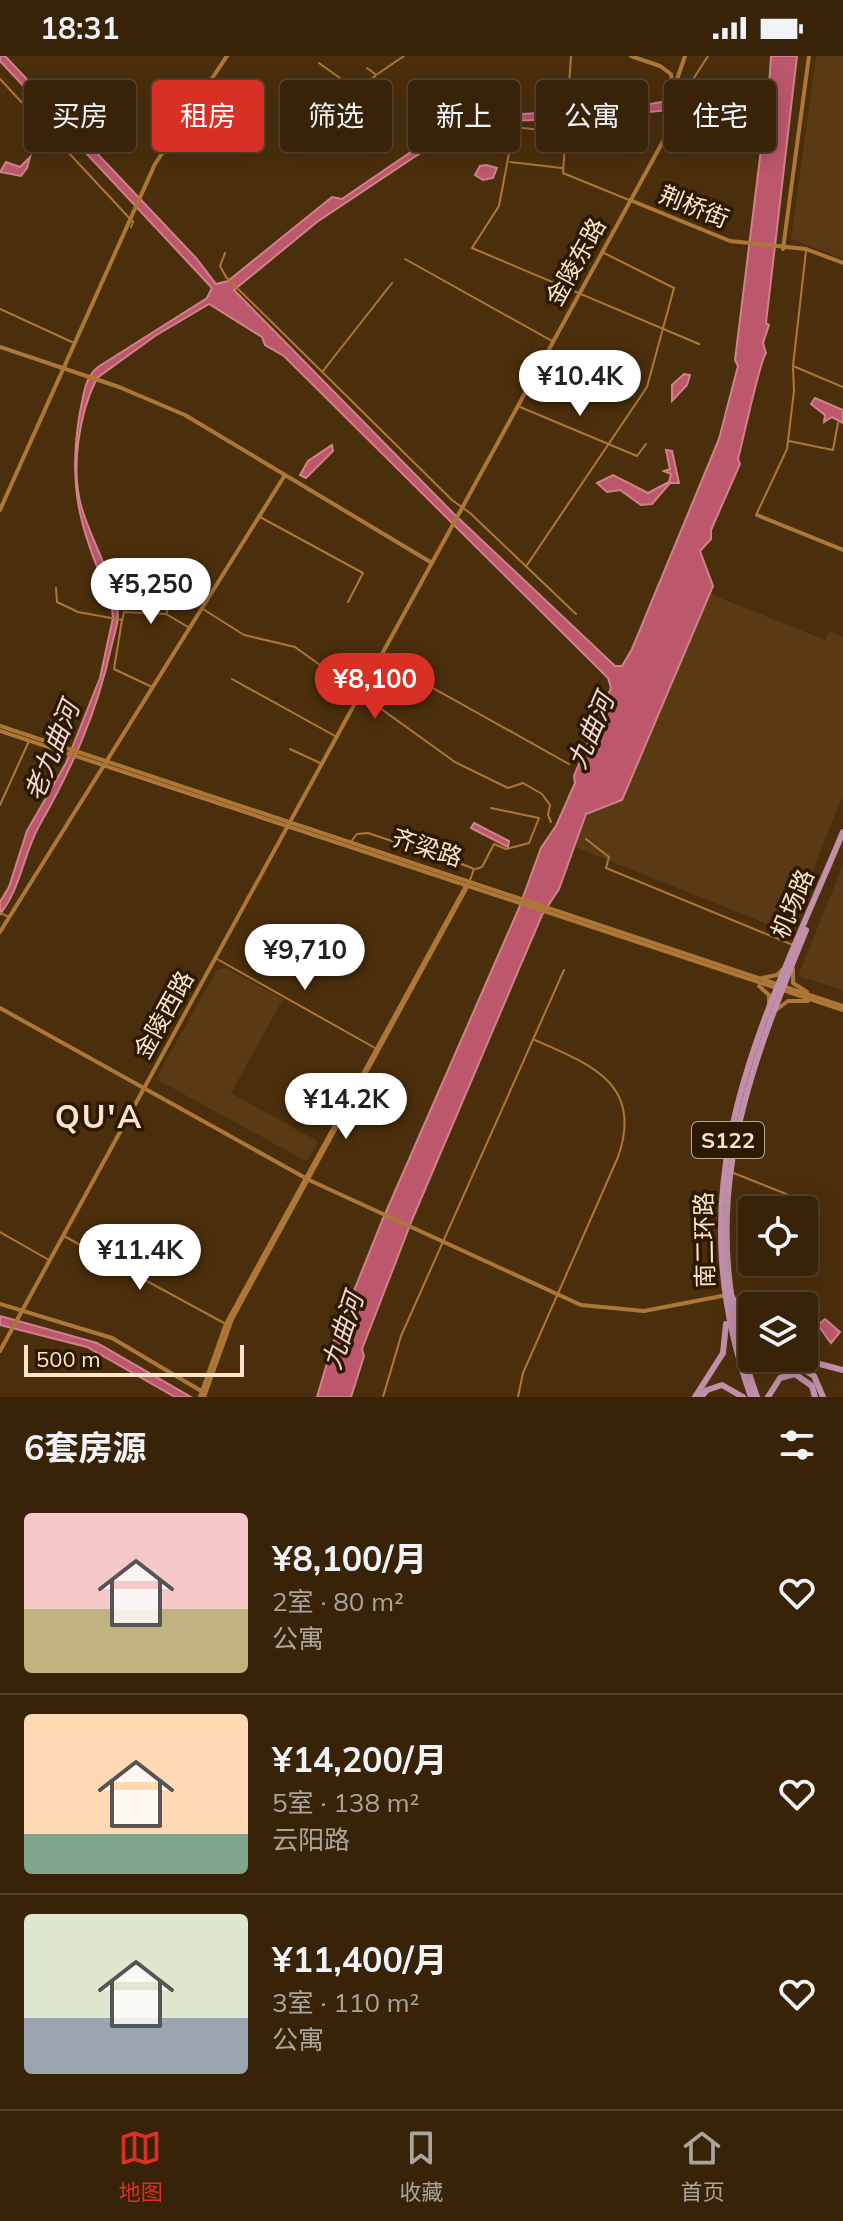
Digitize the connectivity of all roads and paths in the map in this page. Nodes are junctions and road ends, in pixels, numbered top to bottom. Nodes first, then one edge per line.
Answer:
1 (227, 56) edge
2 (404, 56) edge
3 (571, 56) edge
4 (631, 56) edge
5 (685, 56) edge
6 (708, 56) edge
7 (809, 56) edge
8 (319, 63) dead end
9 (367, 68) dead end
10 (668, 70) junction
11 (679, 73) junction
12 (376, 75) junction
13 (0, 80) edge
14 (342, 80) edge
15 (371, 80) edge
16 (569, 80) edge
17 (671, 80) edge
18 (677, 80) edge
19 (693, 80) edge
20 (536, 129) edge
21 (664, 139) edge
22 (563, 152) edge
23 (508, 162) junction
24 (562, 168) junction
25 (630, 200) junction
26 (130, 219) junction
27 (131, 227) dead end
28 (782, 248) junction
29 (806, 249) junction
30 (602, 252) junction
31 (225, 253) dead end
32 (405, 259) dead end
33 (843, 263) edge
34 (392, 283) dead end
35 (580, 293) junction
36 (0, 309) edge
37 (662, 328) junction
38 (553, 341) junction
39 (72, 342) dead end
40 (699, 344) dead end
41 (0, 347) edge
42 (793, 366) junction
43 (62, 368) junction
44 (322, 372) junction
45 (843, 387) edge
46 (517, 406) junction
47 (838, 423) dead end
48 (788, 440) junction
49 (610, 444) junction
50 (646, 444) dead end
51 (285, 475) junction
52 (0, 510) edge
53 (460, 510) junction
54 (757, 515) joint
55 (259, 517) junction
56 (843, 550) edge
57 (432, 563) junction
58 (526, 566) junction
59 (168, 579) dead end
60 (56, 588) dead end
61 (348, 602) dead end
62 (202, 609) junction
63 (166, 614) junction
64 (576, 614) dead end
65 (121, 620) junction
66 (190, 628) junction
67 (379, 658) junction
68 (232, 679) dead end
69 (153, 687) junction
70 (359, 694) junction
71 (0, 728) edge
72 (336, 737) junction
73 (29, 741) junction
74 (290, 749) dead end
75 (69, 752) junction
76 (105, 763) junction
77 (321, 763) junction
78 (569, 764) dead end
79 (0, 805) edge
80 (491, 808) dead end
81 (548, 815) junction
82 (539, 818) junction
83 (551, 822) dead end
84 (290, 825) junction
85 (843, 832) edge
86 (586, 839) dead end
87 (843, 840) edge
88 (349, 844) junction
89 (474, 869) junction
90 (468, 884) junction
91 (1, 913) edge
92 (9, 917) junction
93 (0, 932) edge
94 (795, 949) junction
95 (216, 958) junction
96 (564, 970) dead end
97 (755, 980) junction
98 (780, 988) junction
99 (815, 999) junction
100 (0, 1008) edge
101 (843, 1008) edge
102 (770, 1014) junction
103 (533, 1040) junction
104 (378, 1050) junction
105 (144, 1087) junction
106 (737, 1112) junction
107 (729, 1171) junction
108 (307, 1179) junction
109 (819, 1207) dead end
110 (0, 1232) edge
111 (63, 1236) junction
112 (443, 1242) junction
113 (50, 1260) junction
114 (557, 1294) junction
115 (727, 1295) junction
116 (0, 1304) edge
117 (22, 1310) junction
118 (738, 1312) edge
119 (227, 1325) junction
120 (0, 1335) edge
121 (8, 1336) junction
122 (0, 1351) edge
123 (818, 1364) edge
124 (843, 1370) edge
125 (808, 1372) edge
126 (203, 1394) edge
127 (383, 1397) edge
128 (518, 1397) edge
129 (695, 1397) edge
130 (701, 1397) edge
131 (743, 1397) edge
132 (754, 1397) edge
133 (768, 1397) edge
134 (815, 1397) edge
135 (823, 1397) edge

1 - 26 street
2 - 12 street
3 - 16 street
4 - 10 street
5 - 11 street
6 - 19 street
7 - 28 street
8 - 14 street
9 - 12 street
10 - 11 street
10 - 17 street
11 - 18 street
12 - 15 street
13 - 26 street
20 - 23 street
21 - 25 street, 金陵东路
22 - 24 street
23 - 24 street
23 - 35 street
24 - 25 street
25 - 28 street, 荆桥街
25 - 30 street, 金陵东路
26 - 27 street
26 - 43 street
28 - 29 street
29 - 33 street
29 - 42 street
30 - 35 street, 金陵东路
30 - 37 street
31 - 44 street
32 - 38 street
34 - 44 street
35 - 37 street
35 - 38 street, 金陵东路
36 - 39 street
37 - 40 street
37 - 49 street
38 - 46 street
41 - 43 street
42 - 45 street
42 - 48 street
43 - 51 street
43 - 52 street
44 - 53 street
46 - 49 street
46 - 53 street
47 - 48 street
48 - 54 street
49 - 50 street
49 - 58 street
51 - 55 street
51 - 57 street
53 - 57 street, 金陵西路
53 - 58 street
54 - 56 street
55 - 61 street
55 - 62 street
57 - 67 street, 金陵西路
58 - 64 street
59 - 63 street
60 - 65 street
62 - 66 street
62 - 70 street
63 - 65 street
63 - 66 street
65 - 69 street
66 - 69 street
67 - 70 street, 金陵西路
67 - 78 street
68 - 72 street
69 - 76 street
70 - 72 street, 金陵西路
70 - 81 street
71 - 73 street, 齐梁路
71 - 75 street, 齐梁路
72 - 77 street, 金陵西路
73 - 75 street, 齐梁路
73 - 79 street
74 - 77 street
75 - 76 street, 齐梁路
76 - 84 street, 齐梁路
76 - 92 street
77 - 84 street, 金陵西路
80 - 82 street
81 - 82 street
81 - 83 street
82 - 89 street
84 - 88 street, 齐梁路
84 - 95 street, 金陵西路
85 - 94 main road, 机场路 / S122
86 - 94 street
87 - 94 main road, 机场路 / S122
88 - 89 street
88 - 90 street, 齐梁路
89 - 90 street
90 - 97 street, 齐梁路
90 - 104 street
91 - 92 street
92 - 93 street
94 - 97 street
94 - 98 main road, 机场路 / S122
94 - 99 street
95 - 104 street
95 - 105 street, 金陵西路
96 - 103 street
97 - 98 street, 齐梁路
97 - 102 street
98 - 99 street, 齐梁路
98 - 102 main road, 南二环路 / S122
99 - 101 street, 齐梁路
99 - 102 street
100 - 105 street
102 - 106 main road, 南二环路 / S122
103 - 112 street
103 - 114 street
104 - 108 street
105 - 108 street
105 - 111 street, 金陵西路
106 - 107 main road, 南二环路 / S122
106 - 115 main road, 南二环路 / S122
107 - 109 street
107 - 115 main road, 南二环路 / S122
108 - 112 street
108 - 119 street
110 - 113 street
111 - 113 street, 金陵西路
111 - 119 street
112 - 114 street
112 - 127 street
113 - 117 street, 金陵西路
114 - 115 street
114 - 128 street
115 - 118 main road
115 - 129 main road
115 - 132 main road, 南二环路 / S122
116 - 117 street
117 - 121 street, 金陵西路
117 - 126 street
119 - 126 street
120 - 121 street
121 - 122 street, 金陵西路
123 - 124 main road
125 - 135 main road
130 - 131 main road
133 - 134 main road

